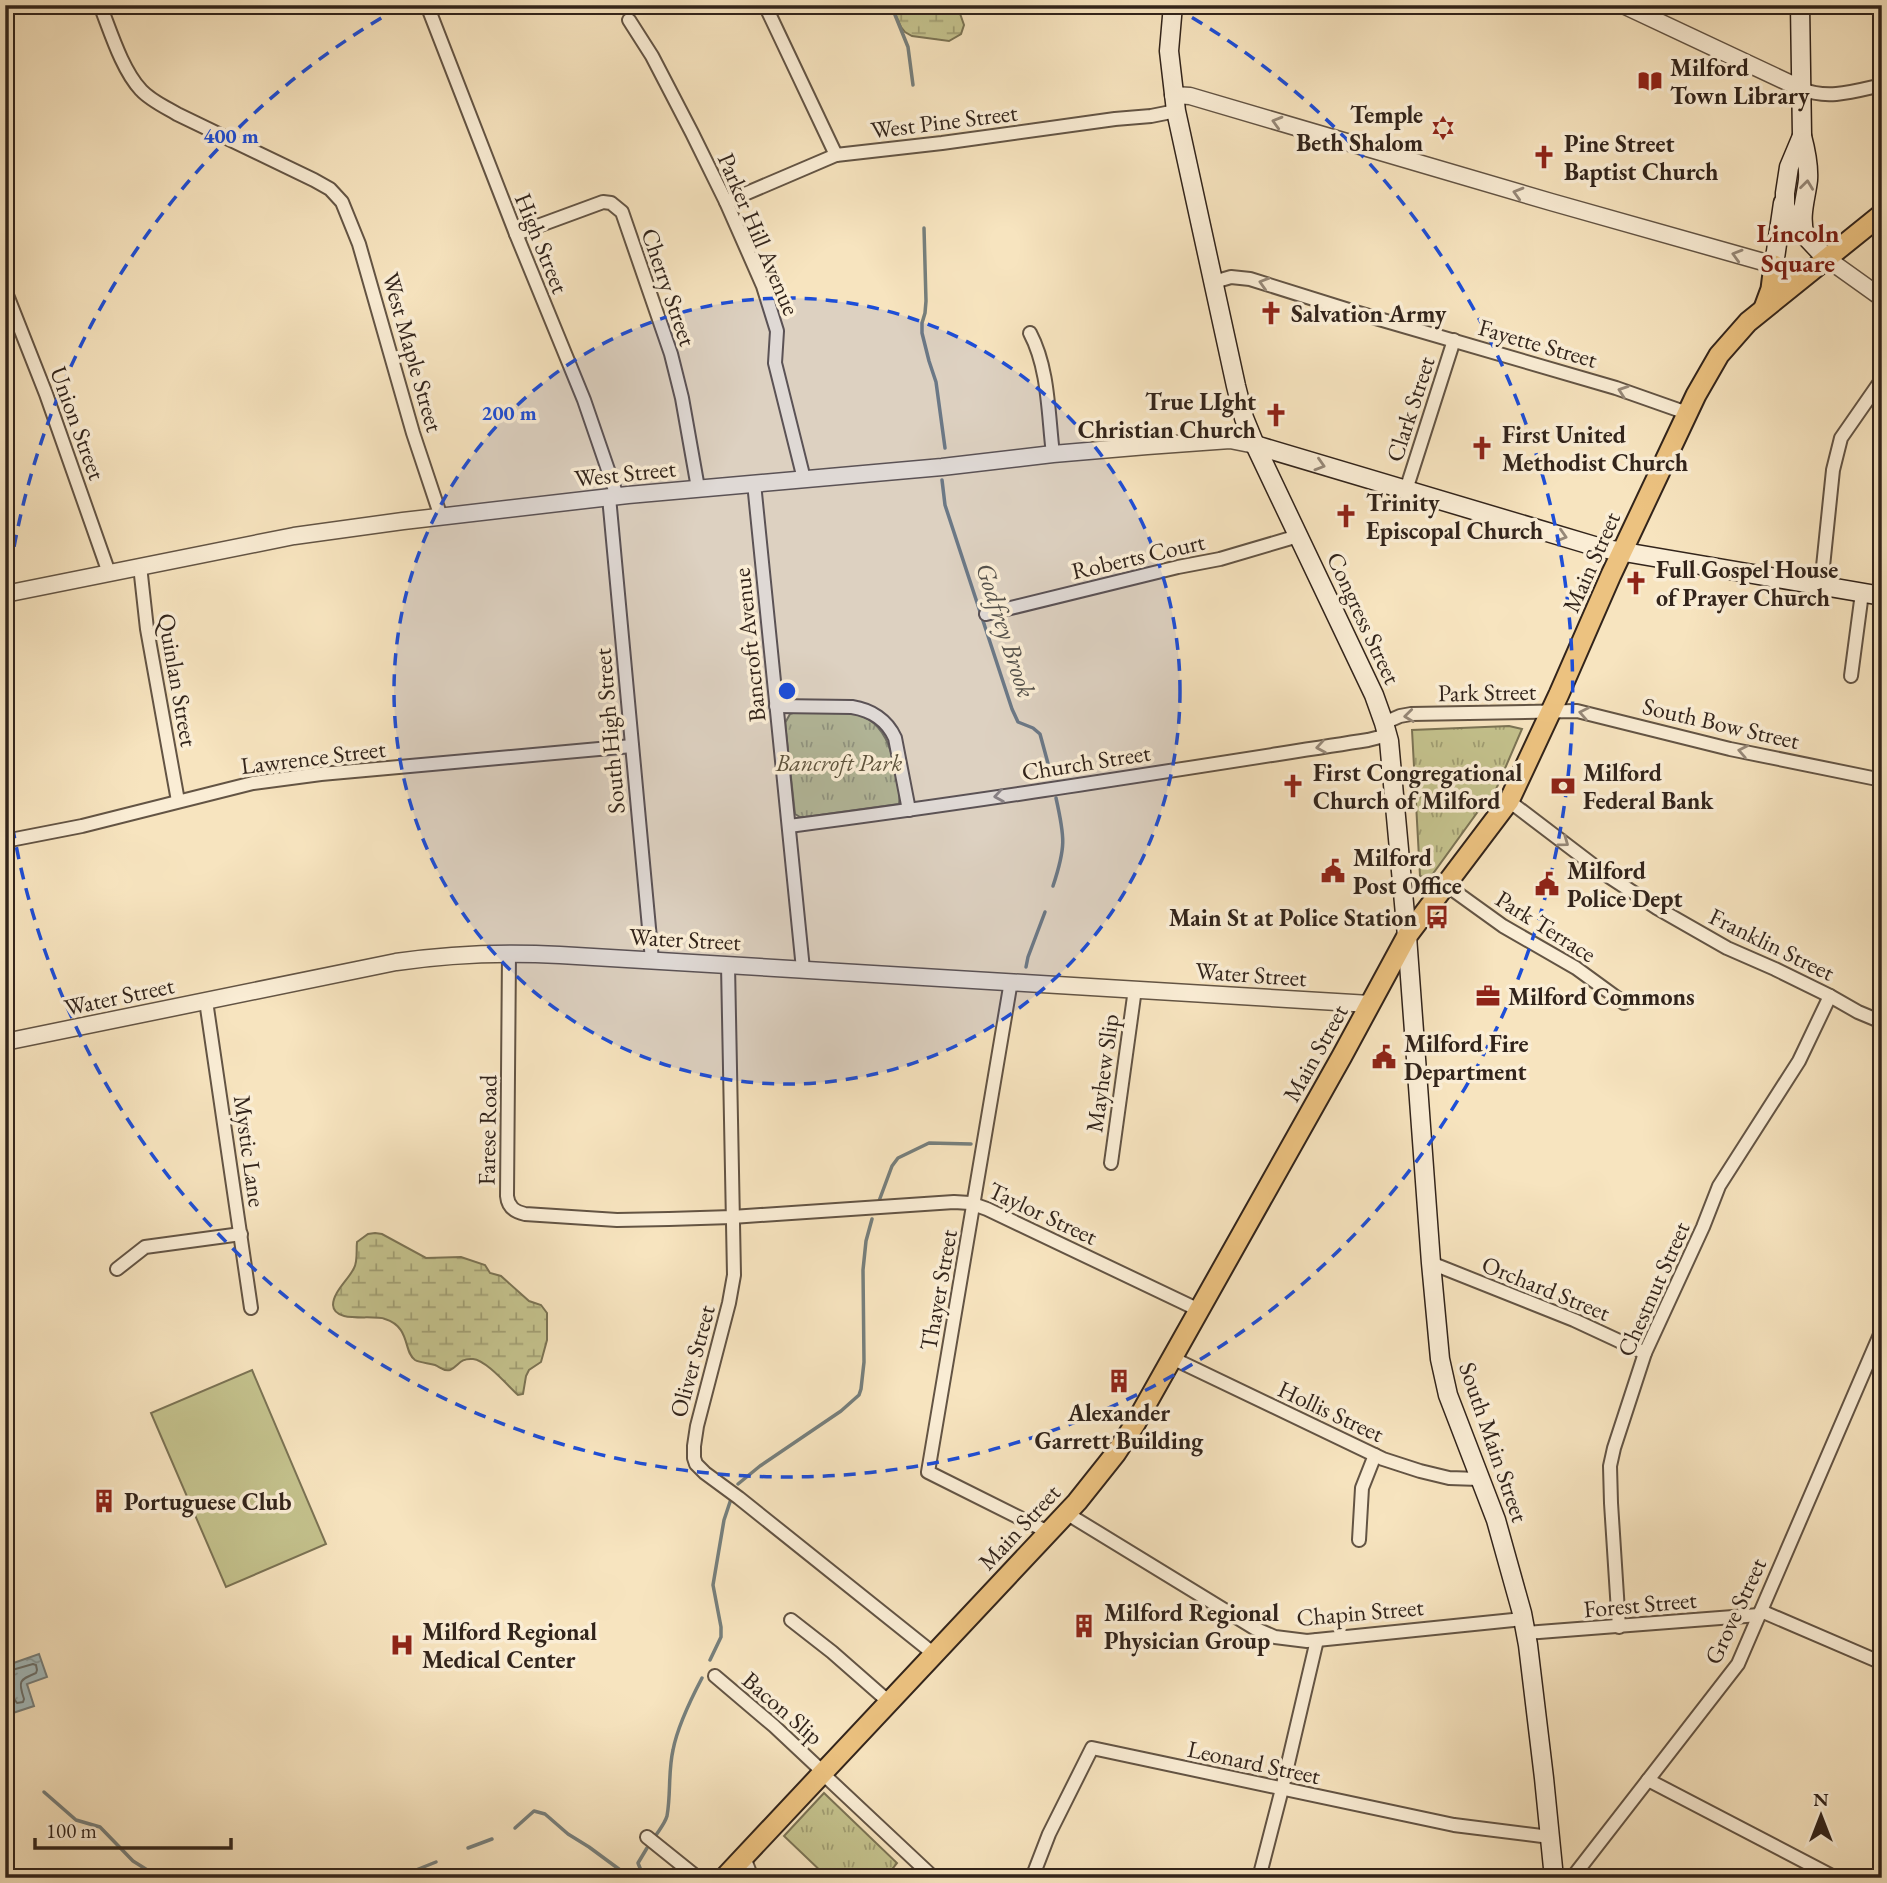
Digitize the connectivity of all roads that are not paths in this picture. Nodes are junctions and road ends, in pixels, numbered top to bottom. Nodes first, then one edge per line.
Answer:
1 (100, 5) edge
2 (427, 5) edge
3 (765, 5) edge
4 (1173, 5) edge
5 (1623, 5) edge
6 (1800, 5) edge
7 (629, 20) dead end
8 (1882, 85) edge
9 (1802, 89) junction
10 (1175, 103) junction
11 (1802, 136) junction
12 (836, 155) junction
13 (1785, 193) junction
14 (726, 202) junction
15 (1882, 214) edge
16 (516, 234) junction
17 (1805, 235) junction
18 (1826, 258) junction
19 (1774, 265) junction
20 (1800, 279) junction
21 (1214, 282) junction
22 (5, 290) edge
23 (1882, 298) edge
24 (1764, 309) junction
25 (1030, 333) dead end
26 (1454, 341) junction
27 (1882, 379) edge
28 (1687, 413) junction
29 (1255, 445) junction
30 (1053, 454) junction
31 (804, 479) junction
32 (754, 484) junction
33 (698, 488) junction
34 (1406, 491) junction
35 (613, 497) junction
36 (441, 517) junction
37 (1298, 536) junction
38 (1622, 552) junction
39 (140, 566) junction
40 (109, 573) junction
41 (1821, 586) junction
42 (7, 589) edge
43 (1862, 593) junction
44 (1882, 596) edge
45 (986, 614) dead end
46 (1851, 676) dead end
47 (776, 706) junction
48 (1550, 712) junction
49 (1386, 729) junction
50 (632, 746) junction
51 (1882, 780) edge
52 (178, 801) junction
53 (1510, 801) junction
54 (909, 810) junction
55 (789, 826) junction
56 (5, 841) edge
57 (1446, 884) junction
58 (1407, 936) junction
59 (509, 954) junction
60 (652, 960) junction
61 (728, 965) junction
62 (803, 969) junction
63 (1011, 981) junction
64 (1135, 989) junction
65 (1830, 996) junction
66 (206, 1001) junction
67 (1624, 1003) dead end
68 (1370, 1004) junction
69 (1882, 1022) edge
70 (5, 1042) edge
71 (1111, 1163) dead end
72 (974, 1204) junction
73 (732, 1217) junction
74 (241, 1234) junction
75 (1431, 1263) junction
76 (117, 1269) dead end
77 (251, 1308) dead end
78 (1199, 1310) junction
79 (1882, 1331) edge
80 (1645, 1353) junction
81 (1172, 1358) junction
82 (1375, 1455) junction
83 (1479, 1479) junction
84 (1066, 1513) junction
85 (1048, 1532) junction
86 (1359, 1540) dead end
87 (1760, 1613) junction
88 (792, 1620) dead end
89 (1524, 1626) junction
90 (1619, 1627) junction
91 (1317, 1640) junction
92 (934, 1654) junction
93 (1882, 1663) edge
94 (715, 1676) dead end
95 (889, 1702) junction
96 (823, 1772) junction
97 (1648, 1780) junction
98 (1282, 1789) junction
99 (1550, 1837) junction
100 (647, 1838) dead end
101 (742, 1859) junction
102 (698, 1878) edge
103 (724, 1878) edge
104 (752, 1878) edge
105 (934, 1878) edge
106 (1032, 1878) edge
107 (1259, 1878) edge
108 (1554, 1878) edge
109 (1572, 1878) edge
110 (1836, 1878) edge

1 - 36 street, West Maple Street
2 - 16 street, High Street
3 - 12 street
4 - 10 main road, Congress Street
5 - 9 street
6 - 9 main road
7 - 14 street, Parker Hill Avenue
8 - 9 street
9 - 11 main road
10 - 12 street, West Pine Street
19 -> 10 street
10 - 21 main road, Congress Street
11 - 13 main road
17 -> 11 main road
12 - 14 street, West Pine Street
13 - 17 main road
13 - 19 main road
14 - 31 street, Parker Hill Avenue
15 - 18 main road, Main Street
16 - 33 street, Cherry Street
16 - 35 street, High Street
17 - 18 main road
18 - 20 main road, Main Street
18 - 23 street
19 - 20 street
19 - 24 main road
20 - 24 main road, Main Street
26 -> 21 street, Fayette Street
21 - 29 main road, Congress Street
22 - 40 street, Union Street
24 - 28 main road, Main Street
25 - 30 street
28 -> 26 street, Fayette Street
26 - 34 street, Clark Street
27 - 41 street
28 - 38 main road, Main Street
29 - 30 street, West Street
29 -> 34 main road
29 - 37 main road, Congress Street
30 - 31 street, West Street
31 - 32 street, West Street
32 - 33 street, West Street
32 - 47 street, Bancroft Avenue
33 - 35 street, West Street
34 -> 38 main road
35 - 36 street, West Street
35 - 50 street, South High Street
36 - 39 street, West Street
37 - 45 street, Roberts Court
37 - 49 main road, Congress Street
38 - 41 main road
38 - 48 main road, Main Street
39 - 40 street, West Street
39 - 52 street, Quinlan Street
40 - 42 street, West Street
41 - 43 main road
43 - 44 main road
43 - 46 street
47 - 54 street
47 - 55 street, Bancroft Avenue
48 -> 49 street, Park Street
51 -> 48 street, South Bow Street
48 - 53 main road, Main Street
49 -> 54 street, Church Street
49 - 58 main road, Congress Street
50 - 52 street, Lawrence Street
50 - 60 street, South High Street
52 - 56 street, Lawrence Street
53 - 57 main road, Main Street
53 -> 65 street, Franklin Street
54 - 55 street, Church Street
55 - 62 street, Bancroft Avenue
57 - 58 main road, Main Street
57 - 67 street, Park Terrace
58 - 68 main road, Main Street
58 - 75 main road, South Main Street
59 - 60 street, Water Street
59 - 66 street, Water Street
59 - 73 street, Farese Road
60 - 61 street, Water Street
61 - 62 street, Water Street
61 - 73 street, Oliver Street
62 - 63 street, Water Street
63 - 64 street, Water Street
63 - 72 street, Thayer Street
64 - 68 street, Water Street
64 - 71 street, Mayhew Slip
65 - 69 street, Franklin Street
65 - 80 street, Chestnut Street
66 - 70 street, Water Street
66 - 74 street, Mystic Lane
68 - 78 main road, Main Street
72 - 73 street, Taylor Street
72 - 78 street, Taylor Street
72 - 85 street, Thayer Street
73 - 92 street, Oliver Street
74 - 76 street
74 - 77 street, Mystic Lane
75 - 80 street, Orchard Street
75 - 83 main road, South Main Street
78 - 81 main road, Main Street
79 - 87 street, Grove Street
80 - 90 street, Chestnut Street
81 - 82 street, Hollis Street
81 - 84 main road, Main Street
82 - 83 street, Hollis Street
82 - 86 street
83 - 89 main road, South Main Street
84 - 85 main road, Main Street
84 - 91 street, Chapin Street
85 - 92 main road, Main Street
87 - 90 street, Forest Street
87 - 93 street, Forest Street
87 - 97 street, Grove Street
88 - 95 street
89 - 90 street, Forest Street
89 - 91 street, Chapin Street
89 - 99 main road, South Main Street
91 - 98 street
92 - 95 main road, Main Street
94 - 96 street, Bacon Slip
95 - 96 main road, Main Street
96 - 101 main road, Main Street
96 - 105 street, Bacon Slip
97 - 109 street, Grove Street
97 - 110 street
98 - 99 street, Leonard Street
98 - 106 street, Leonard Street
98 - 107 street
99 - 108 main road, South Main Street
100 - 102 street
101 - 103 main road, Main Street
101 - 104 street

